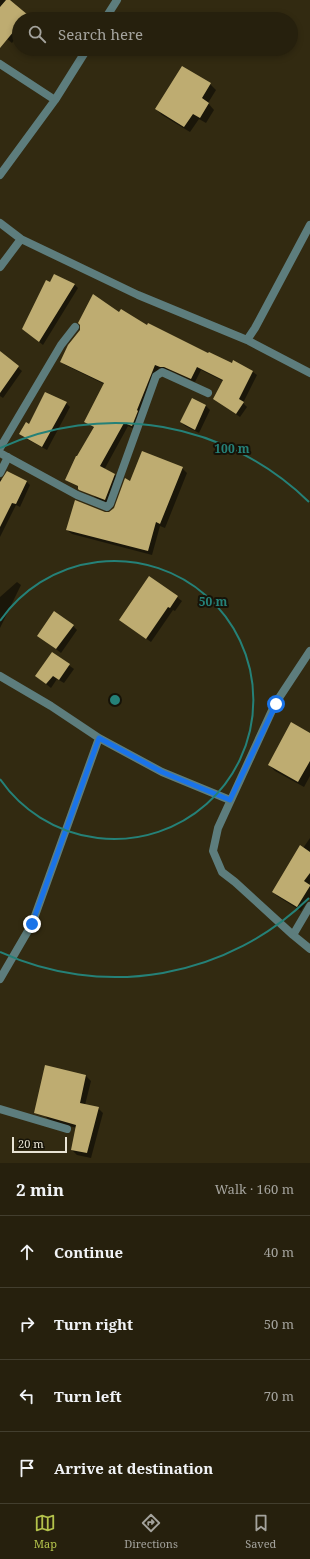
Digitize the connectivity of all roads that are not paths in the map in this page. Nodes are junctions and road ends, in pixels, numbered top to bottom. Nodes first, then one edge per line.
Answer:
1 (117, 0) edge
2 (109, 12) edge
3 (83, 56) edge
4 (0, 64) edge
5 (55, 100) junction
6 (0, 175) edge
7 (0, 223) edge
8 (310, 225) edge
9 (20, 239) junction
10 (0, 267) edge
11 (75, 327) dead end
12 (247, 340) junction
13 (310, 373) edge
14 (208, 393) dead end
15 (0, 448) edge
16 (0, 453) edge
17 (8, 458) junction
18 (0, 473) edge
19 (310, 651) edge
20 (0, 676) edge
21 (99, 738) junction
22 (230, 800) junction
23 (310, 906) edge
24 (293, 935) junction
25 (310, 949) edge
26 (0, 979) edge
27 (0, 1109) edge
28 (67, 1129) dead end

1 - 2 street
3 - 5 street
4 - 5 street
5 - 6 street
7 - 9 street
8 - 12 street
9 - 10 street
9 - 12 street
11 - 15 street
12 - 13 street
14 - 17 street
16 - 17 street
17 - 18 street
19 - 22 street
20 - 21 street
21 - 22 street
21 - 26 street
22 - 24 street
23 - 24 street
24 - 25 street
27 - 28 street

